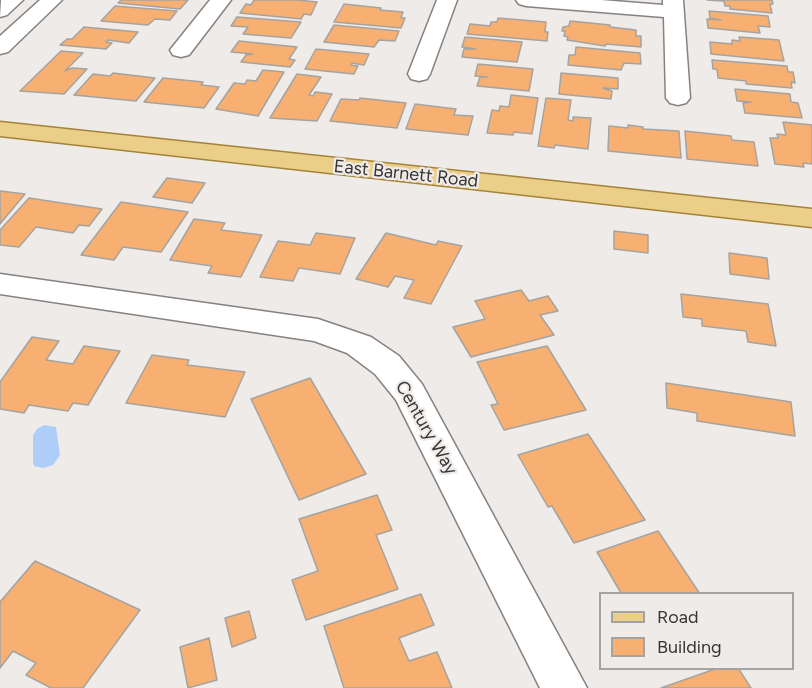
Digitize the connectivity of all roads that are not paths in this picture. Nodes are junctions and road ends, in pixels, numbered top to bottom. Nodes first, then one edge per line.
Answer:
1 (13, 0) edge
2 (52, 0) edge
3 (221, 0) edge
4 (447, 0) edge
5 (526, 0) edge
6 (674, 6) edge
7 (0, 10) edge
8 (0, 47) edge
9 (182, 50) dead end
10 (418, 74) dead end
11 (678, 98) dead end
12 (0, 129) edge
13 (812, 218) edge
14 (0, 284) edge
15 (564, 688) edge

1 - 7 street
2 - 8 street
3 - 9 street
4 - 10 street
5 - 6 street
6 - 11 street
12 - 13 main road, East Barnett Road
14 - 15 street, Century Way

